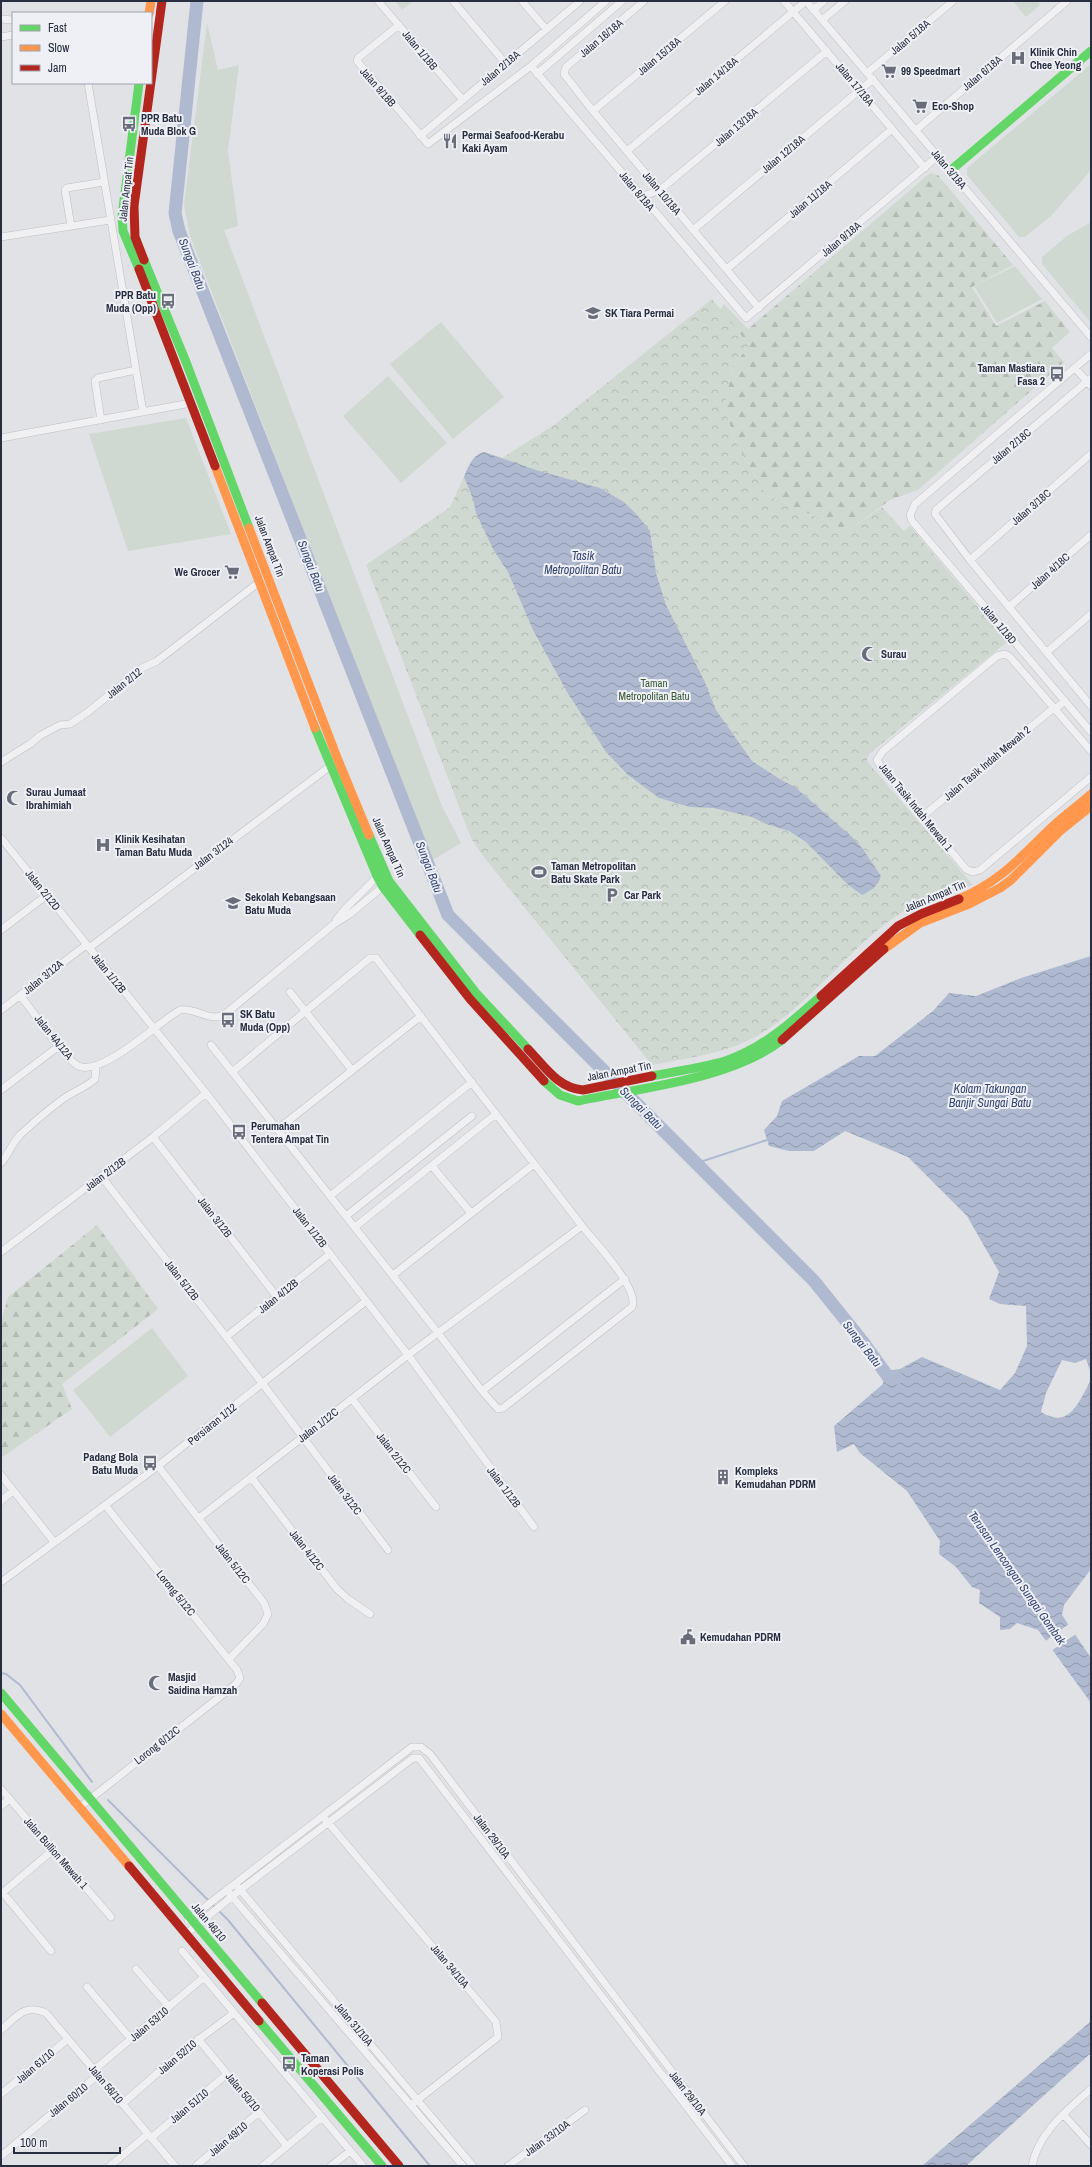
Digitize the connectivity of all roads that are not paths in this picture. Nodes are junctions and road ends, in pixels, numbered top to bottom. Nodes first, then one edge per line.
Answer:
1 (151, 1) edge
2 (161, 1) edge
3 (378, 1) edge
4 (453, 1) edge
5 (522, 1) edge
6 (580, 1) edge
7 (606, 1) edge
8 (622, 1) edge
9 (644, 1) edge
10 (726, 1) edge
11 (784, 1) edge
12 (806, 1) edge
13 (824, 1) edge
14 (845, 1) edge
15 (953, 1) edge
16 (1067, 1) edge
17 (814, 10) junction
18 (793, 11) junction
19 (149, 12) edge
20 (1, 18) edge
21 (12, 20) edge
22 (822, 20) junction
23 (399, 25) junction
24 (152, 29) edge
25 (546, 29) junction
26 (12, 35) edge
27 (1, 37) edge
28 (827, 51) junction
29 (1091, 51) edge
30 (506, 64) junction
31 (531, 66) junction
32 (867, 73) junction
33 (537, 74) junction
34 (152, 77) edge
35 (566, 77) joint
36 (873, 79) junction
37 (88, 84) edge
38 (139, 84) edge
39 (151, 84) edge
40 (860, 90) junction
41 (463, 100) junction
42 (593, 111) junction
43 (892, 129) junction
44 (916, 130) junction
45 (420, 136) junction
46 (627, 151) junction
47 (938, 156) junction
48 (925, 168) junction
49 (950, 171) junction
50 (104, 182) junction
51 (660, 190) junction
52 (641, 197) junction
53 (110, 220) junction
54 (71, 226) junction
55 (693, 230) junction
56 (1, 237) edge
57 (727, 269) junction
58 (760, 308) junction
59 (743, 317) joint
60 (1091, 337) edge
61 (1091, 354) edge
62 (186, 362) junction
63 (1075, 368) junction
64 (136, 370) junction
65 (1090, 382) edge
66 (191, 403) junction
67 (143, 412) junction
68 (101, 420) junction
69 (1, 438) edge
70 (1091, 454) edge
71 (1091, 535) edge
72 (970, 560) junction
73 (269, 576) junction
74 (260, 582) junction
75 (1009, 607) junction
76 (1091, 614) edge
77 (1047, 652) junction
78 (1063, 699) junction
79 (1089, 701) edge
80 (1052, 708) junction
81 (1091, 732) edge
82 (1091, 751) edge
83 (338, 760) junction
84 (1, 762) edge
85 (330, 766) junction
86 (1091, 777) edge
87 (1091, 794) edge
88 (1091, 806) edge
89 (923, 816) junction
90 (2, 842) edge
91 (380, 874) junction
92 (386, 884) junction
93 (988, 891) junction
94 (47, 895) junction
95 (334, 924) junction
96 (1, 930) edge
97 (86, 945) junction
98 (290, 992) dead end
99 (20, 995) junction
100 (1, 1010) edge
101 (306, 1012) junction
102 (421, 1016) junction
103 (154, 1028) junction
104 (211, 1045) dead end
105 (59, 1046) junction
106 (96, 1066) junction
107 (352, 1070) junction
108 (232, 1072) junction
109 (472, 1082) junction
110 (1, 1090) edge
111 (206, 1093) junction
112 (496, 1114) junction
113 (472, 1116) dead end
114 (278, 1129) junction
115 (153, 1137) junction
116 (1, 1163) edge
117 (413, 1163) junction
118 (534, 1164) junction
119 (432, 1166) junction
120 (422, 1174) junction
121 (101, 1176) junction
122 (330, 1196) junction
123 (472, 1213) junction
124 (346, 1216) junction
125 (582, 1226) junction
126 (355, 1227) junction
127 (1, 1252) edge
128 (330, 1254) junction
129 (393, 1275) junction
130 (625, 1279) junction
131 (277, 1297) junction
132 (366, 1301) junction
133 (438, 1333) junction
134 (226, 1337) junction
135 (408, 1355) junction
136 (262, 1383) junction
137 (482, 1391) junction
138 (352, 1399) junction
139 (303, 1437) junction
140 (158, 1466) junction
141 (1, 1475) edge
142 (251, 1477) junction
143 (13, 1491) junction
144 (1, 1501) edge
145 (105, 1505) junction
146 (436, 1507) dead end
147 (199, 1518) junction
148 (534, 1527) dead end
149 (54, 1542) junction
150 (388, 1550) dead end
151 (1, 1582) edge
152 (370, 1614) dead end
153 (229, 1659) junction
154 (236, 1684) joint
155 (1, 1693) edge
156 (1, 1714) edge
157 (5, 1723) edge
158 (1, 1789) edge
159 (9, 1799) junction
160 (90, 1799) junction
161 (1, 1806) edge
162 (80, 1808) junction
163 (322, 1816) junction
164 (329, 1823) junction
165 (53, 1850) junction
166 (234, 1883) junction
167 (226, 1889) junction
168 (240, 1890) junction
169 (2, 1893) edge
170 (232, 1896) junction
171 (111, 1917) dead end
172 (193, 1922) junction
173 (183, 1930) junction
174 (182, 1951) dead end
175 (51, 1952) dead end
176 (136, 1969) dead end
177 (204, 1978) junction
178 (87, 1987) dead end
179 (169, 2007) junction
180 (234, 2013) junction
181 (1, 2030) edge
182 (68, 2039) junction
183 (131, 2039) junction
184 (198, 2039) junction
185 (96, 2073) junction
186 (227, 2074) junction
187 (1091, 2089) edge
188 (1, 2094) edge
189 (418, 2100) junction
190 (122, 2104) junction
191 (411, 2105) junction
192 (585, 2110) dead end
193 (259, 2112) junction
194 (1063, 2114) junction
195 (322, 2117) junction
196 (149, 2136) junction
197 (1091, 2145) edge
198 (287, 2146) junction
199 (350, 2150) junction
200 (1, 2156) edge
201 (1034, 2164) edge
202 (110, 2166) edge
203 (175, 2166) edge
204 (196, 2166) edge
205 (263, 2166) edge
206 (331, 2166) edge
207 (363, 2166) edge
208 (382, 2166) edge
209 (399, 2166) edge
210 (463, 2166) edge
211 (474, 2166) edge
212 (508, 2166) edge
213 (732, 2166) edge
214 (744, 2166) edge

1 - 19 main road
2 - 24 street
2 - 34 main road, Jalan Ampat Tin
3 - 23 street, Jalan 1/18B
4 - 30 street
5 - 25 street
6 - 25 street, Jalan 2/18A
7 - 31 street, Jalan 2/18A
8 - 33 street
9 - 35 street, Jalan 16/18A
10 - 42 street, Jalan 15/18A
11 - 18 street, Jalan 17/18A
12 - 17 street, Jalan 3/18A
12 - 18 street, Jalan 14/18A
13 - 17 street
14 - 22 street
15 - 32 street, Jalan 5/18A
16 - 44 street, Jalan 6/18A
17 - 22 street, Jalan 3/18A
18 - 28 street, Jalan 17/18A
18 - 46 street, Jalan 14/18A
20 - 21 street
22 - 32 street, Jalan 3/18A
23 - 41 street, Jalan 1/18B
23 - 45 street, Jalan 9/18B
25 - 30 street, Jalan 2/18A
26 - 27 street
28 - 40 street, Jalan 17/18A
28 - 51 street, Jalan 13/18A
29 - 49 main road
30 - 41 street, Jalan 2/18A
31 - 33 street, Jalan 8/18A
31 - 45 street, Jalan 2/18A
32 - 36 street, Jalan 3/18A
33 - 52 street, Jalan 8/18A
35 - 42 street, Jalan 10/18A
36 - 40 street, Jalan 12/18A
36 - 44 street, Jalan 3/18A
37 - 50 street
38 - 66 main road, Jalan Ampat Tin
39 - 62 main road, Jalan Ampat Tin
40 - 43 street, Jalan 17/18A
40 - 55 street, Jalan 12/18A
41 - 45 street, Jalan 2/18A
42 - 46 street, Jalan 10/18A
43 - 48 street, Jalan 17/18A
43 - 57 street, Jalan 11/18A
44 - 47 street, Jalan 3/18A
46 - 51 street, Jalan 10/18A
47 - 48 street, Jalan 9/18A
47 - 49 street, Jalan 3/18A
48 - 58 street, Jalan 9/18A
49 - 60 street, Jalan 3/18A
50 - 53 street
50 - 54 street
51 - 52 street, Jalan 13/18A
51 - 55 street, Jalan 10/18A
52 - 59 street, Jalan 8/18A
53 - 54 street
53 - 64 street
54 - 56 street
55 - 57 street, Jalan 10/18A
57 - 58 street, Jalan 10/18A
58 - 59 street, Jalan 9/18A
61 - 63 street
62 - 66 main road
62 - 73 main road, Jalan Ampat Tin
63 - 65 street
63 - 78 street, Jalan 1/18D
64 - 67 street
64 - 68 street
65 - 72 street, Jalan 2/18C
66 - 67 street
66 - 74 main road, Jalan Ampat Tin
67 - 68 street
68 - 69 street
70 - 72 street, Jalan 3/18C
71 - 75 street, Jalan 4/18C
72 - 75 street
73 - 74 street, Jalan 2/12
73 - 83 main road, Jalan Ampat Tin
74 - 84 street, Jalan 2/12
74 - 85 main road, Jalan Ampat Tin
75 - 77 street
76 - 77 street
77 - 79 street
78 - 80 street, Jalan Tasik Indah Mewah 2
78 - 81 street, Jalan 1/18D
80 - 82 street, Jalan Tasik Indah Mewah 1
80 - 89 street, Jalan Tasik Indah Mewah 2
80 - 89 street, Jalan Tasik Indah Mewah 1
83 - 85 street, Jalan 3/124
83 - 91 main road, Jalan Ampat Tin
85 - 91 main road, Jalan Ampat Tin
85 - 97 street, Jalan 3/124
86 - 89 street, Jalan Tasik Indah Mewah 1
87 - 93 main road, Jalan Ampat Tin
88 - 93 main road, Jalan Ampat Tin
90 - 94 street, Jalan 2/12D
91 - 92 main road, Jalan Ampat Tin
91 - 95 street
92 - 93 main road, Jalan Ampat Tin
92 - 95 street
94 - 96 street
94 - 97 street, Jalan 2/12D
95 - 103 street
97 - 99 street, Jalan 3/12A
97 - 103 street, Jalan 1/12B
98 - 101 street
99 - 100 street, Jalan 3/12A
99 - 105 street, Jalan 4A/12A
101 - 102 street
101 - 107 street
101 - 108 street
102 - 107 street
102 - 109 street
103 - 106 street
103 - 111 street, Jalan 1/12B
104 - 108 street
105 - 106 street, Jalan 4A/12A
105 - 110 street
106 - 116 street
107 - 114 street
108 - 114 street
109 - 112 street
109 - 122 street
111 - 115 street, Jalan 2/12B
111 - 128 street, Jalan 1/12B
112 - 118 street
112 - 119 street
113 - 117 street
114 - 122 street
115 - 121 street, Jalan 2/12B
115 - 131 street, Jalan 3/12B
117 - 120 street
117 - 124 street
118 - 123 street
118 - 125 street
119 - 120 street
119 - 123 street
120 - 126 street
121 - 127 street, Jalan 2/12B
121 - 134 street, Jalan 5/12B
122 - 124 street
123 - 129 street
124 - 126 street
125 - 130 street
125 - 133 street, Jalan 1/12C
126 - 129 street
128 - 131 street, Jalan 4/12B
128 - 132 street, Jalan 1/12B
129 - 133 street
130 - 137 street
130 - 137 street
131 - 134 street, Jalan 4/12B
132 - 135 street, Jalan 1/12B
132 - 136 street, Persiaran 1/12
133 - 135 street, Jalan 1/12C
133 - 137 street
134 - 136 street, Jalan 5/12B
135 - 138 street, Jalan 1/12C
135 - 148 street, Jalan 1/12B
136 - 139 street, Jalan 3/12C
136 - 140 street, Persiaran 1/12
138 - 139 street, Jalan 1/12C
138 - 146 street, Jalan 2/12C
139 - 142 street, Jalan 1/12C
139 - 150 street, Jalan 3/12C
140 - 145 street, Persiaran 1/12
140 - 147 street, Jalan 5/12C
141 - 143 street
142 - 147 street, Jalan 1/12C
142 - 152 street, Jalan 4/12C
143 - 144 street
143 - 149 street
145 - 149 street, Persiaran 1/12
145 - 153 street, Lorong 5/12C
147 - 153 street, Jalan 5/12C
149 - 151 street, Persiaran 1/12
153 - 154 street, Lorong 5/12C
154 - 160 street, Lorong 6/12C
155 - 160 main road, Jalan 46/10
156 - 157 main road
157 - 162 main road
158 - 159 street, Jalan Bullion Mewah 1
159 - 161 street
159 - 165 street, Jalan Bullion Mewah 1
160 - 162 street, Lorong 6/12C
160 - 172 main road, Jalan 46/10
162 - 173 main road
163 - 164 street, Jalan 34/10A
163 - 166 street, Jalan 29/10A
163 - 214 street, Jalan 29/10A
164 - 168 street, Jalan 29/10A
164 - 189 street, Jalan 34/10A
164 - 213 street, Jalan 29/10A
165 - 169 street
165 - 171 street, Jalan Bullion Mewah 1
166 - 167 street, Jalan 29/10A
166 - 168 street, Jalan 31/10A
167 - 170 street, Jalan 31/10A
167 - 172 street, Jalan 29/10A
168 - 170 street, Jalan 29/10A
168 - 189 street, Jalan 31/10A
169 - 175 street
170 - 172 street, Jalan 29/10A
170 - 191 street, Jalan 31/10A
172 - 173 street, Jalan 29/10A
172 - 209 main road, Jalan 46/10
173 - 208 main road
174 - 177 street
176 - 179 street
177 - 179 street, Jalan 53/10
177 - 180 street
178 - 183 street
179 - 183 street, Jalan 53/10
180 - 184 street, Jalan 52/10
180 - 195 street
181 - 182 street, Jalan 56/10
182 - 185 street, Jalan 56/10
182 - 188 street, Jalan 61/10
183 - 185 street, Jalan 53/10
184 - 186 street, Jalan 50/10
184 - 190 street, Jalan 52/10
185 - 190 street, Jalan 56/10
185 - 200 street, Jalan 60/10
186 - 193 street, Jalan 50/10
186 - 196 street, Jalan 51/10
187 - 194 street
189 - 191 street, Jalan 34/10A
189 - 211 street, Jalan 31/10A
190 - 196 street, Jalan 56/10
191 - 210 street, Jalan 31/10A
192 - 212 street, Jalan 33/10A
193 - 198 street, Jalan 50/10
193 - 204 street, Jalan 49/10
194 - 197 street
194 - 201 street
195 - 198 street
195 - 199 street
196 - 202 street, Jalan 51/10
196 - 203 street, Jalan 56/10
198 - 205 street
199 - 206 street
199 - 207 street

